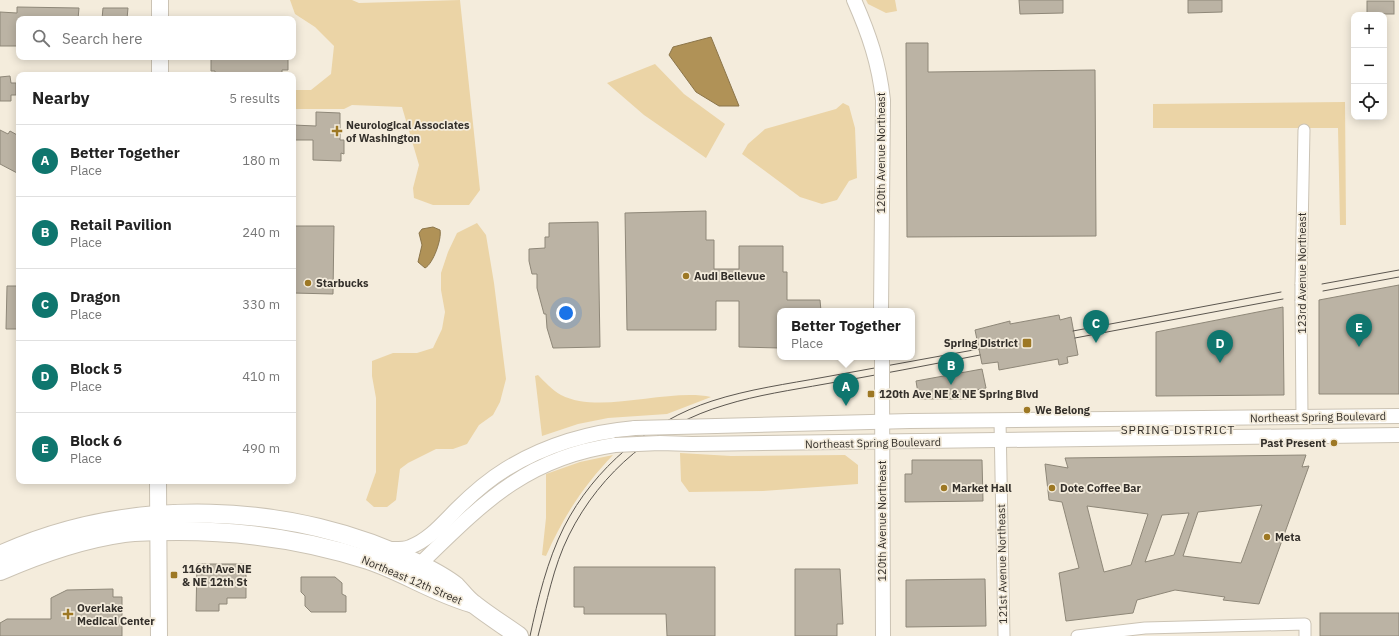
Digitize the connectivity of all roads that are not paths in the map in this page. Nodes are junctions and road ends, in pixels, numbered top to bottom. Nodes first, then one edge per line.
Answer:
1 (160, 0) edge
2 (854, 0) edge
3 (160, 16) edge
4 (160, 60) edge
5 (160, 72) edge
6 (1304, 130) dead end
7 (880, 308) edge
8 (882, 360) edge
9 (1399, 416) edge
10 (1302, 417) junction
11 (1000, 420) junction
12 (882, 422) junction
13 (1399, 435) edge
14 (1001, 441) junction
15 (882, 442) junction
16 (158, 484) edge
17 (158, 523) junction
18 (385, 549) junction
19 (0, 555) edge
20 (420, 564) junction
21 (386, 566) junction
22 (0, 572) edge
23 (477, 607) junction
24 (1145, 632) edge
25 (159, 636) edge
26 (519, 636) edge
27 (883, 636) edge
28 (1004, 636) edge
29 (1077, 636) edge
30 (1305, 636) edge

1 - 3 main road
2 - 7 street, 120th Avenue Northeast
4 - 5 main road
6 - 10 street, 123rd Avenue Northeast, bridge
8 - 12 street, 120th Avenue Northeast, bridge
9 - 10 street, Northeast Spring Boulevard
10 - 11 street, Northeast Spring Boulevard
11 - 12 street, Northeast Spring Boulevard
11 - 14 street, 121st Avenue Northeast
12 - 15 street, 120th Avenue Northeast
12 - 18 street, Northeast Spring Boulevard, bridge
13 - 14 street, Northeast Spring Boulevard
14 - 15 street, Northeast Spring Boulevard
14 - 28 street, 121st Avenue Northeast
15 - 20 street, Northeast Spring Boulevard, bridge
15 - 27 street, 120th Avenue Northeast
16 - 17 main road
17 - 18 main road, Northeast 12th Street
17 - 19 main road, Northeast 12th Street
17 - 21 main road, Northeast 12th Street
17 - 22 main road, Northeast 12th Street
17 - 25 main road
18 - 20 main road, Northeast 12th Street
20 - 21 street
20 - 23 main road, Northeast 12th Street
21 - 23 main road, Northeast 12th Street
23 - 26 main road, Northeast 12th Street
24 - 29 street
24 - 30 street

